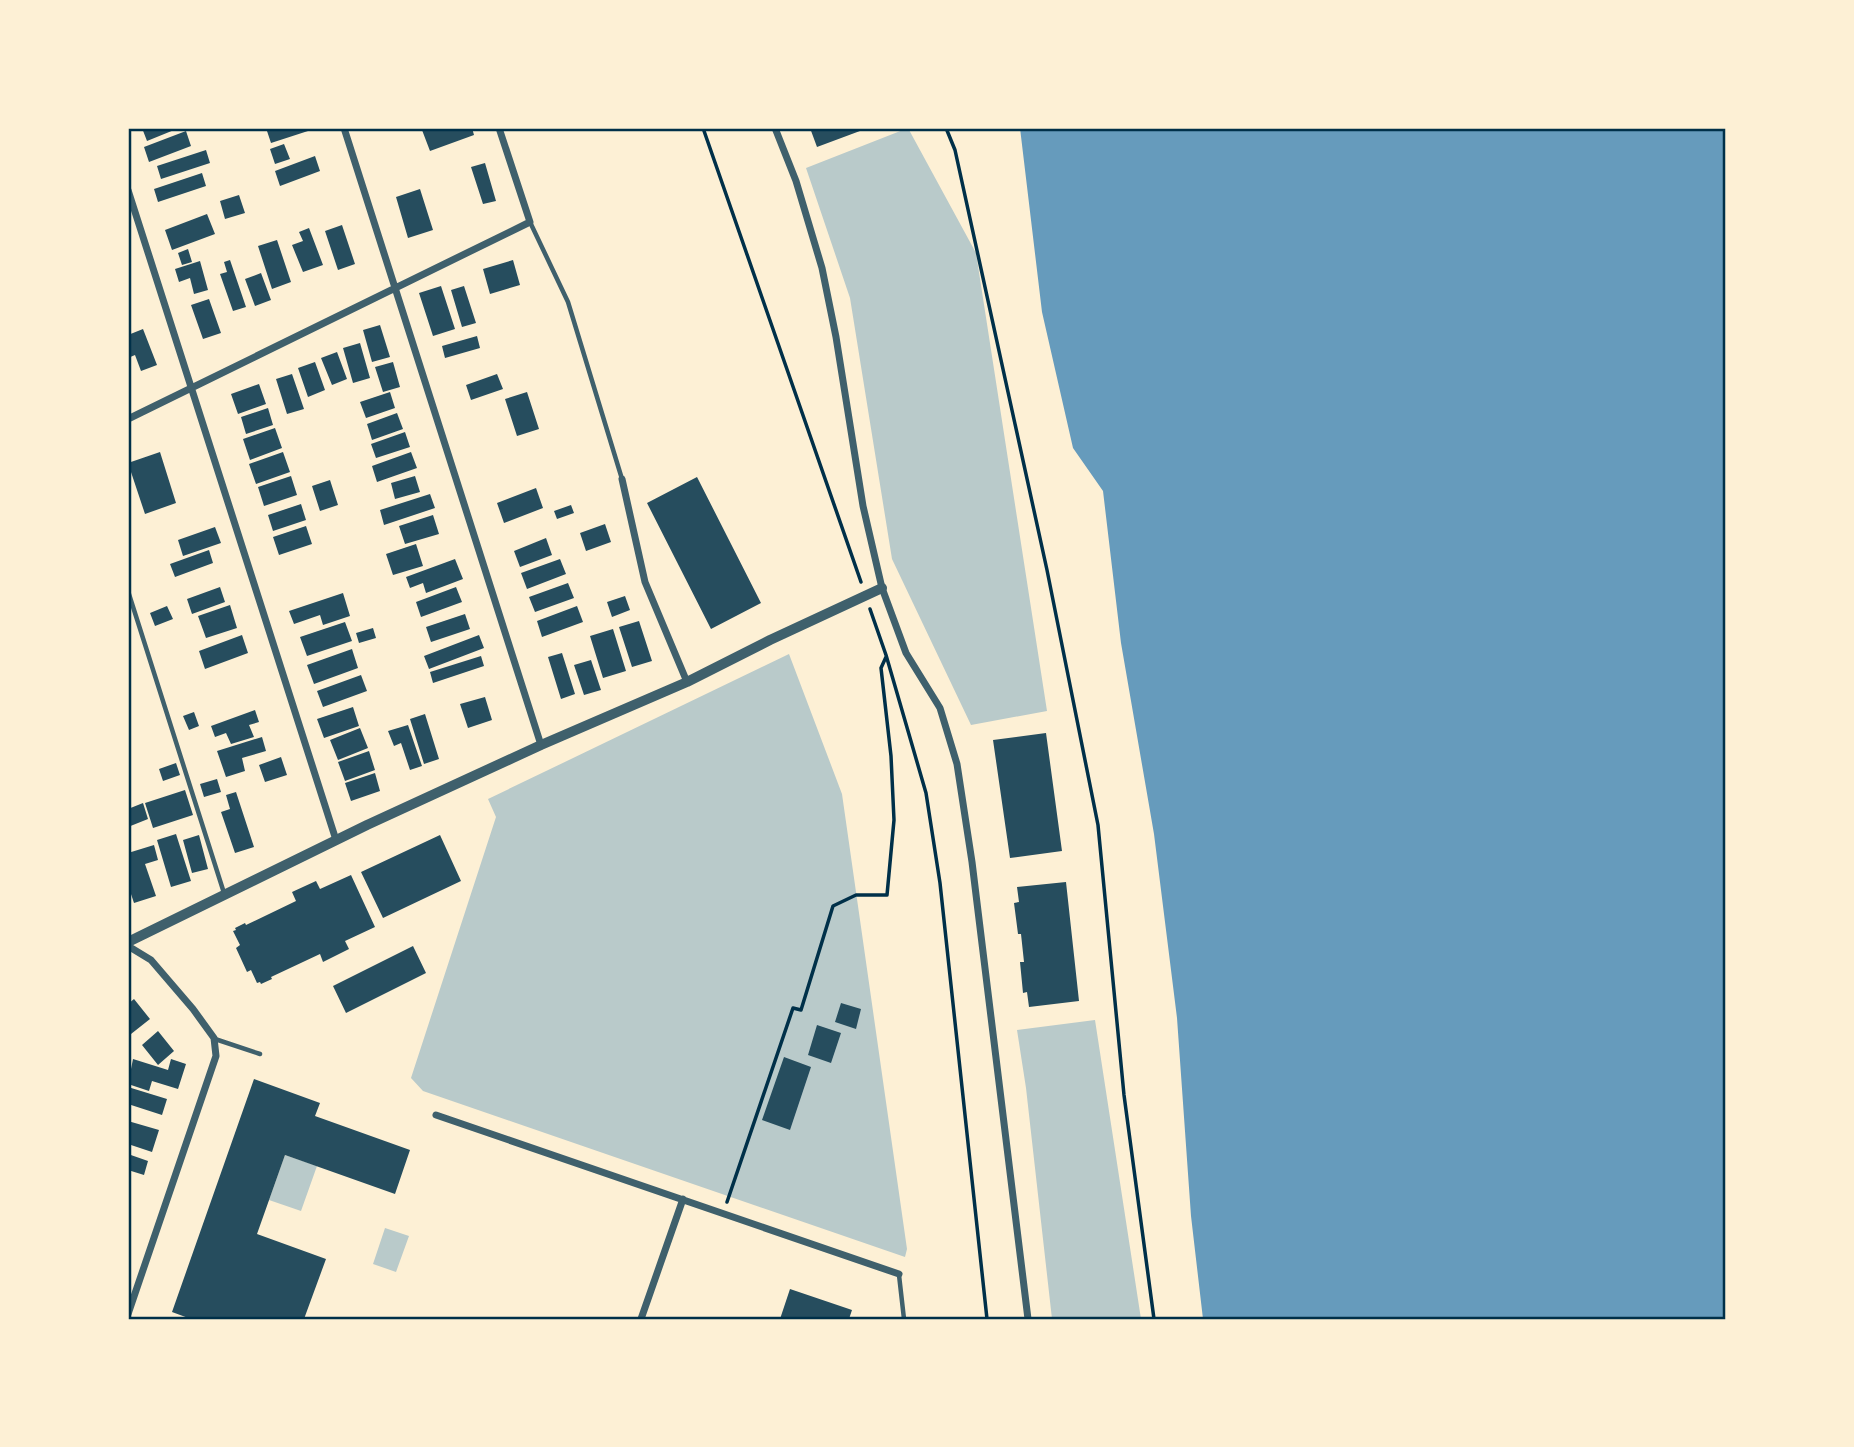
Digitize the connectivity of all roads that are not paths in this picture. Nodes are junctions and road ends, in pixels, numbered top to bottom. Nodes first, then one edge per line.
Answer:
1 (344, 128) edge
2 (499, 128) edge
3 (775, 128) edge
4 (128, 190) edge
5 (530, 222) junction
6 (396, 288) junction
7 (192, 388) junction
8 (128, 419) edge
9 (622, 479) joint
10 (882, 588) junction
11 (128, 591) edge
12 (687, 682) junction
13 (541, 745) junction
14 (336, 840) junction
15 (224, 894) junction
16 (128, 944) edge
17 (214, 1038) junction
18 (260, 1054) dead end
19 (436, 1115) dead end
20 (683, 1199) junction
21 (899, 1274) joint
22 (128, 1314) edge
23 (641, 1319) edge
24 (904, 1319) edge
25 (1028, 1319) edge

1 - 6 street
2 - 5 street
3 - 10 street
4 - 7 street
5 - 6 street
5 - 9 lane
6 - 7 street
6 - 13 street
7 - 8 street
7 - 14 street
9 - 12 street
10 - 12 street
10 - 25 street
11 - 15 lane
12 - 13 street
13 - 14 street
14 - 15 street
15 - 16 street
16 - 17 street
17 - 18 lane
17 - 22 street
19 - 20 street
20 - 21 street
20 - 23 street
21 - 24 lane

